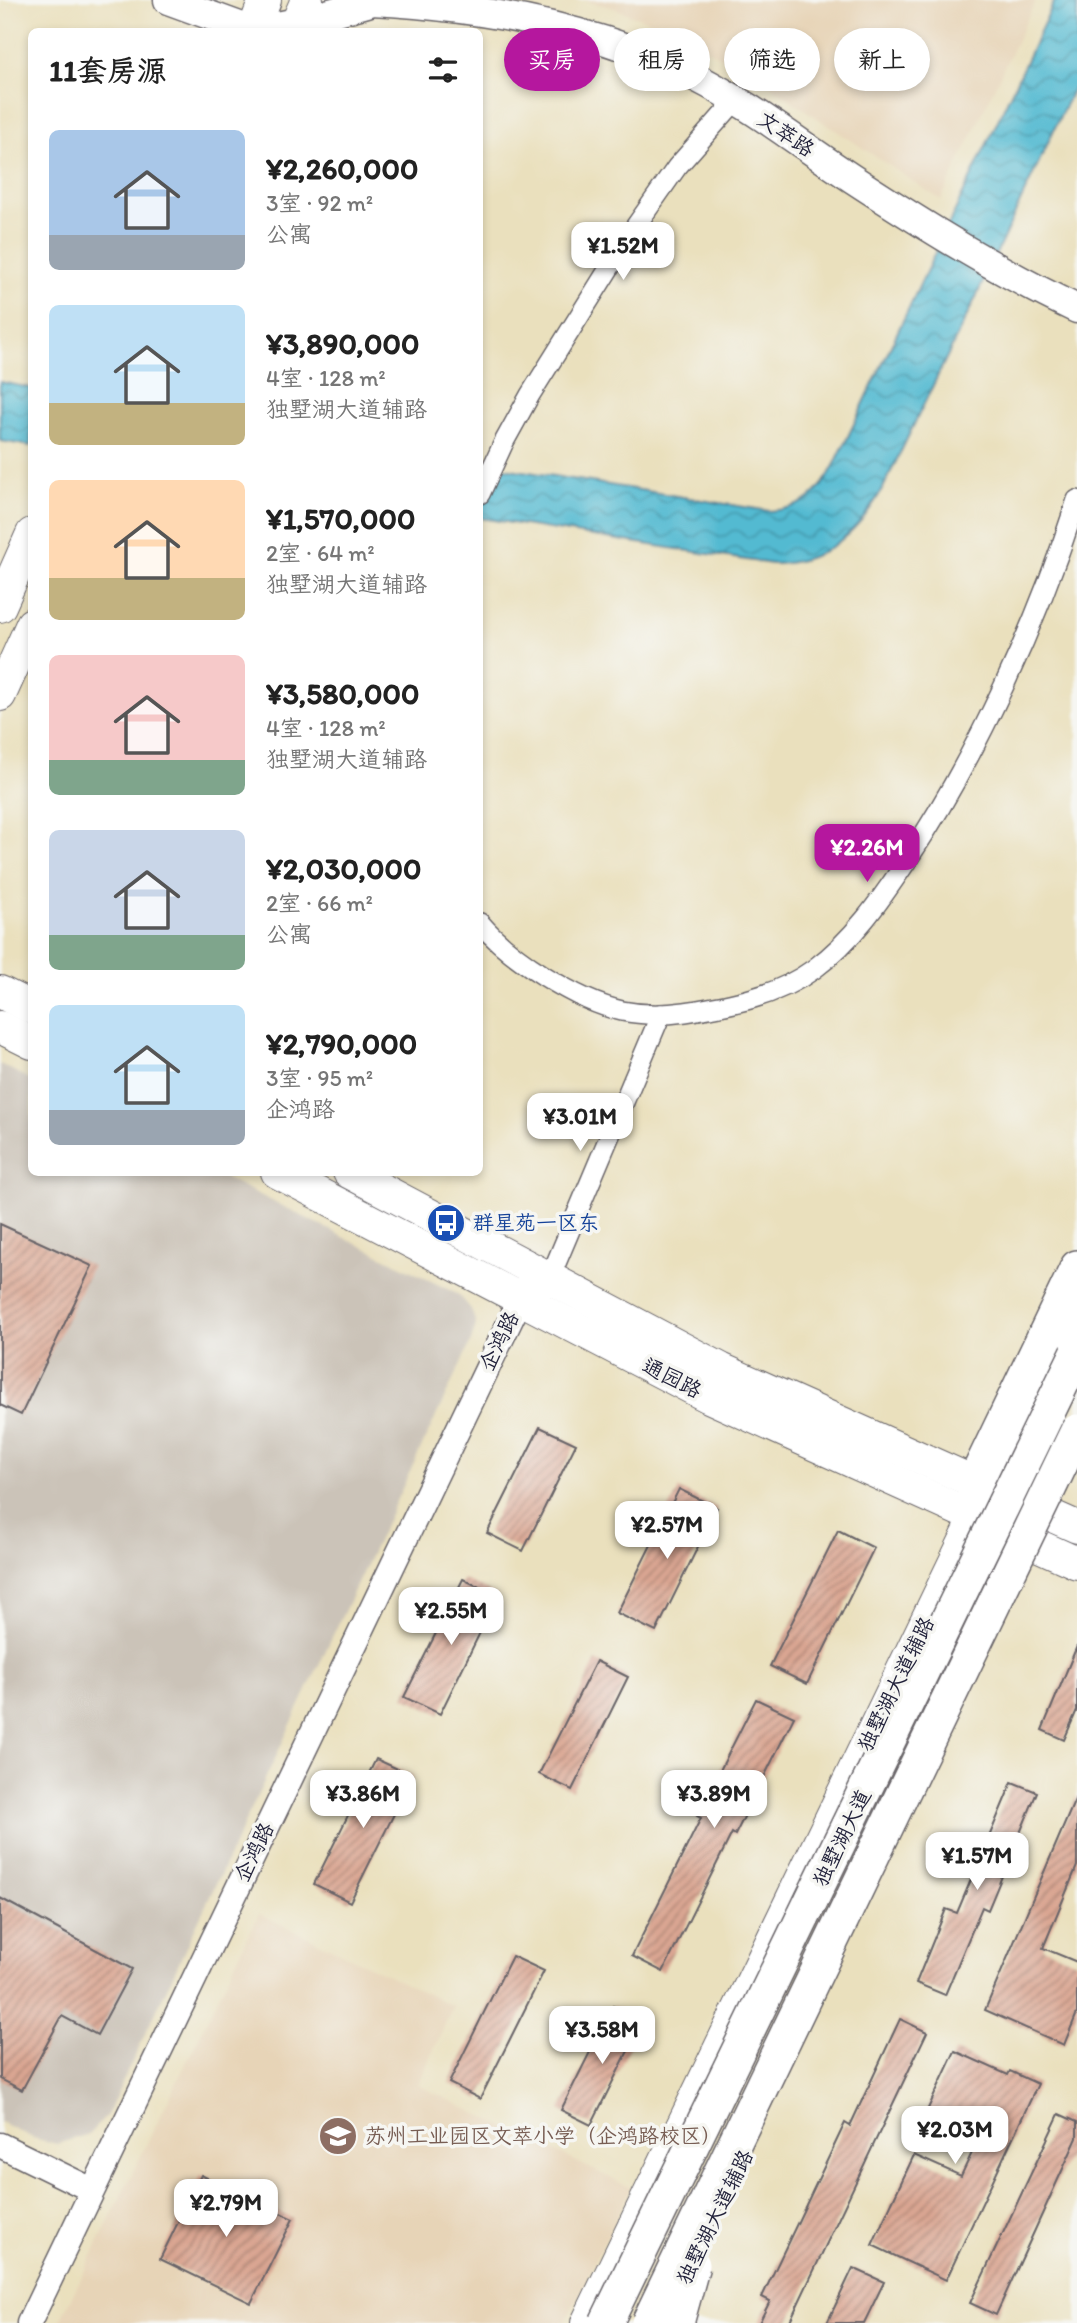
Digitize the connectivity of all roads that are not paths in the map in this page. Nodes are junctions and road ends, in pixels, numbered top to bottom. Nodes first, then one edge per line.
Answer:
1 (168, 0) edge
2 (265, 0) edge
3 (348, 0) edge
4 (373, 1) edge
5 (299, 18) edge
6 (245, 28) edge
7 (254, 28) edge
8 (264, 28) edge
9 (736, 100) junction
10 (1077, 309) edge
11 (483, 488) edge
12 (1077, 500) edge
13 (28, 543) edge
14 (0, 606) edge
15 (28, 633) edge
16 (0, 695) edge
17 (483, 926) edge
18 (0, 992) edge
19 (28, 1007) edge
20 (661, 1014) junction
21 (0, 1027) edge
22 (28, 1041) edge
23 (285, 1176) edge
24 (357, 1176) edge
25 (1077, 1267) edge
26 (543, 1273) junction
27 (527, 1304) junction
28 (1077, 1309) edge
29 (1077, 1353) edge
30 (1077, 1377) edge
31 (1077, 1430) edge
32 (1077, 1469) edge
33 (994, 1491) junction
34 (1065, 1522) edge
35 (990, 1525) junction
36 (1039, 1547) junction
37 (1077, 1563) edge
38 (0, 2146) edge
39 (714, 2187) junction
40 (92, 2190) junction
41 (29, 2323) edge
42 (587, 2323) edge
43 (606, 2323) edge
44 (648, 2323) edge
45 (664, 2323) edge
46 (677, 2323) edge

1 - 6 main road
2 - 7 main road
3 - 4 main road, 文萃路
4 - 5 main road
4 - 9 main road, 文萃路
5 - 8 main road
9 - 10 main road, 文萃路
9 - 11 street
12 - 20 street
13 - 14 main road
15 - 16 main road
17 - 20 street
18 - 19 main road
20 - 26 street
21 - 22 main road
23 - 27 main road, 通园路
24 - 26 main road, 通园路
25 - 33 highway
26 - 27 street, 企鸿路
26 - 33 main road, 通园路
27 - 35 main road, 通园路
27 - 40 street, 企鸿路
28 - 33 main road
29 - 43 highway, 独墅湖大道, bridge
30 - 33 main road
31 - 39 highway, 独墅湖大道, bridge
32 - 34 main road, 独墅湖大道辅路
33 - 34 main road, 通园路
33 - 35 highway
33 - 35 main road, 独墅湖大道辅路
34 - 36 main road, 独墅湖大道辅路
35 - 36 main road, 通园路
35 - 42 main road, 独墅湖大道辅路
36 - 37 main road, 通园路
36 - 45 main road, 独墅湖大道辅路
38 - 40 street
39 - 44 highway, 独墅湖大道, bridge
39 - 46 highway, bridge
40 - 41 street, 企鸿路

